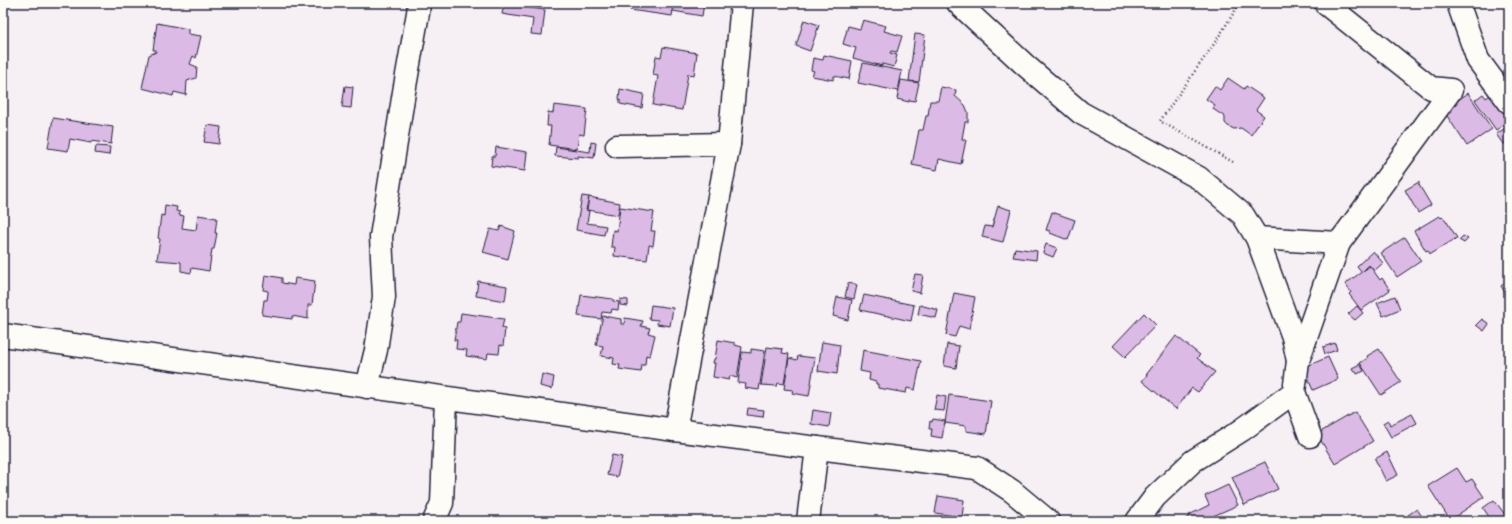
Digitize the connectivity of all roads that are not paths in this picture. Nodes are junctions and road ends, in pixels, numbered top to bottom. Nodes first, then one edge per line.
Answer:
1 (419, 3) edge
2 (742, 3) edge
3 (958, 3) edge
4 (1458, 3) edge
5 (1326, 4) dead end
6 (1509, 102) edge
7 (729, 144) junction
8 (617, 146) dead end
9 (1256, 238) junction
10 (1339, 243) junction
11 (3, 335) edge
12 (1298, 361) junction
13 (367, 387) junction
14 (1294, 392) junction
15 (446, 398) junction
16 (675, 430) junction
17 (1310, 436) dead end
18 (817, 448) junction
19 (434, 521) edge
20 (808, 521) edge
21 (1048, 521) edge
22 (1137, 521) edge

1 - 13 street
2 - 7 street
3 - 9 street
4 - 6 street
5 - 10 street
7 - 8 street
7 - 16 street
9 - 10 street
9 - 12 street
10 - 12 street
11 - 13 street
12 - 14 street
13 - 15 street
14 - 17 street
14 - 22 street
15 - 16 street
15 - 19 street
16 - 18 street
18 - 20 street
18 - 21 street

